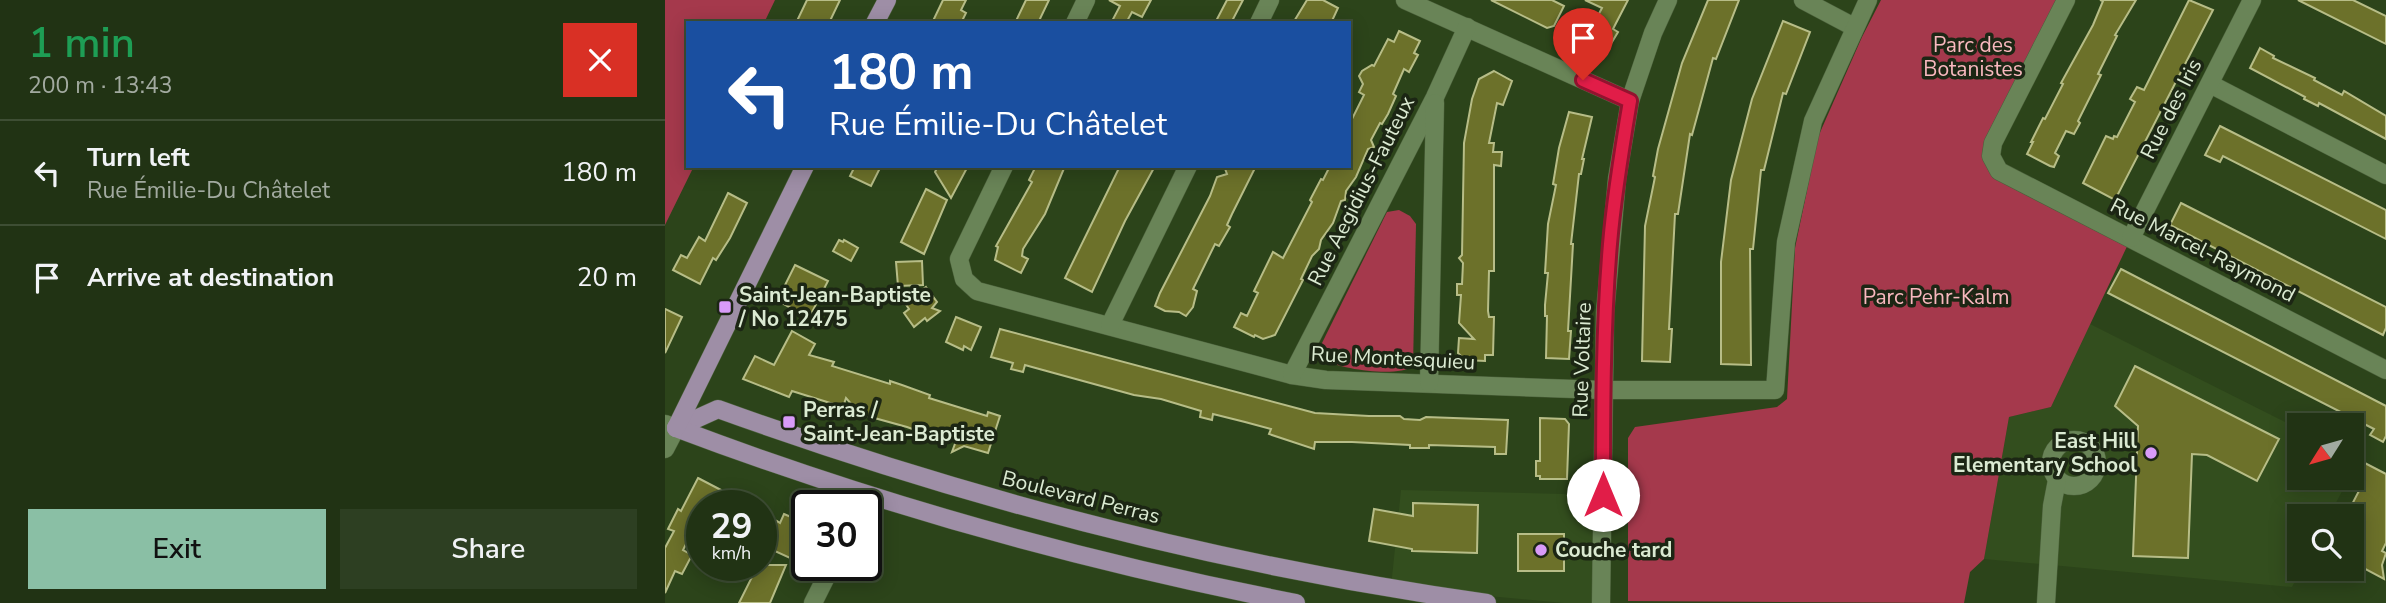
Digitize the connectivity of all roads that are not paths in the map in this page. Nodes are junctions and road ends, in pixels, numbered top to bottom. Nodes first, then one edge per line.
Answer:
1 (887, 0) edge
2 (1086, 0) edge
3 (1271, 0) edge
4 (1405, 0) edge
5 (1668, 0) edge
6 (1803, 0) edge
7 (1868, 0) edge
8 (2066, 0) edge
9 (2252, 0) edge
10 (877, 21) edge
11 (1076, 21) edge
12 (1260, 21) edge
13 (1467, 27) junction
14 (1854, 27) junction
15 (2210, 84) junction
16 (1435, 97) junction
17 (1630, 101) junction
18 (804, 168) edge
19 (1003, 168) edge
20 (1187, 168) edge
21 (2386, 175) edge
22 (2130, 238) junction
23 (1110, 325) junction
24 (2386, 370) edge
25 (1292, 375) junction
26 (1429, 383) junction
27 (1603, 390) junction
28 (671, 426) edge
29 (665, 449) edge
30 (2057, 480) dead end
31 (838, 490) edge
32 (882, 505) edge
33 (824, 581) edge
34 (813, 603) edge
35 (1296, 603) edge
36 (1487, 603) edge
37 (1601, 603) edge
38 (2046, 603) edge

1 - 10 main road
2 - 11 street
3 - 12 street
4 - 13 street
5 - 17 street, Rue Voltaire
6 - 14 street
7 - 14 street
8 - 22 street, Rue Marcel-Raymond
9 - 15 street, Rue des Iris
13 - 16 street, Rue Aegidius-Fauteux
13 - 17 street
14 - 27 street, Rue Montesquieu
15 - 21 street
15 - 22 street, Rue des Iris
16 - 25 street, Rue Aegidius-Fauteux
16 - 26 street
17 - 27 street, Rue Voltaire
18 - 28 main road
19 - 23 street, Rue Montesquieu
20 - 23 street
22 - 24 street, Rue Marcel-Raymond
23 - 25 street, Rue Montesquieu
25 - 26 street, Rue Montesquieu
26 - 27 street, Rue Montesquieu
27 - 37 street, Rue Voltaire
28 - 29 street
28 - 31 main road
28 - 36 main road, Boulevard Perras
30 - 38 street
32 - 35 main road
33 - 34 street

